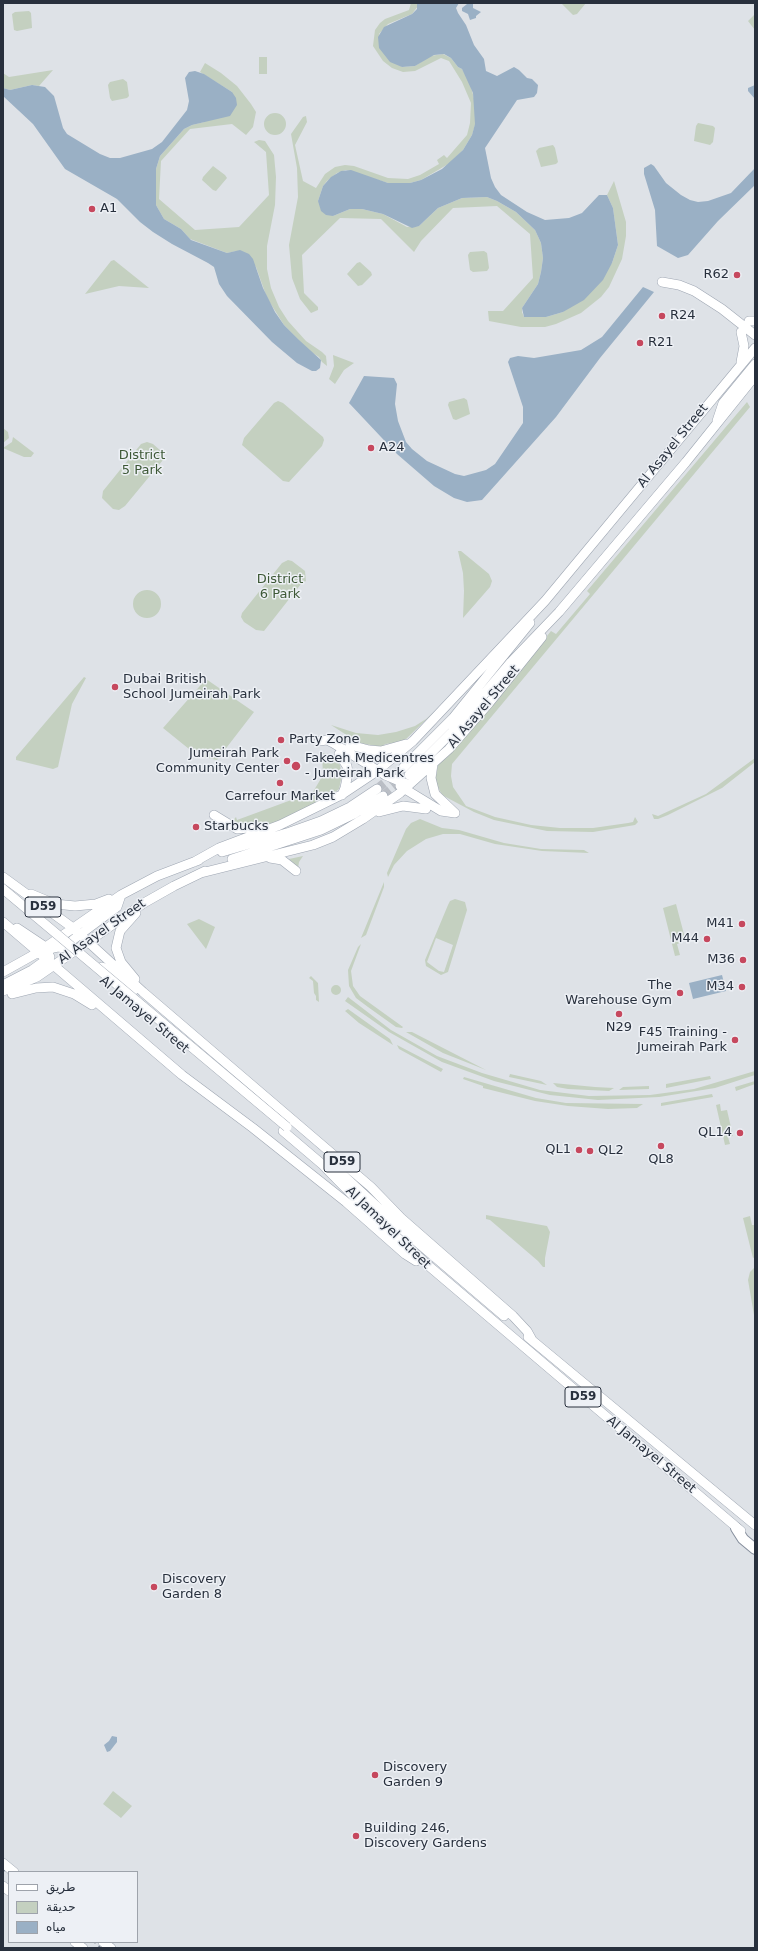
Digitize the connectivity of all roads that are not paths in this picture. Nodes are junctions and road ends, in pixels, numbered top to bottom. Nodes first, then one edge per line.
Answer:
1 (662, 282) dead end
2 (741, 332) dead end
3 (755, 335) edge
4 (755, 348) edge
5 (755, 364) edge
6 (739, 366) junction
7 (755, 376) edge
8 (755, 385) edge
9 (743, 390) junction
10 (717, 422) junction
11 (546, 601) junction
12 (558, 612) junction
13 (319, 741) dead end
14 (413, 741) junction
15 (350, 746) dead end
16 (339, 754) dead end
17 (433, 764) junction
18 (375, 773) junction
19 (407, 787) junction
20 (342, 795) junction
21 (426, 810) dead end
22 (214, 815) dead end
23 (294, 818) junction
24 (363, 819) junction
25 (263, 858) junction
26 (194, 862) junction
27 (296, 871) dead end
28 (201, 873) junction
29 (3, 877) edge
30 (14, 886) junction
31 (3, 889) edge
32 (121, 895) junction
33 (3, 897) edge
34 (144, 903) junction
35 (53, 914) junction
36 (3, 918) edge
37 (3, 922) edge
38 (76, 931) junction
39 (60, 937) junction
40 (87, 942) junction
41 (58, 950) junction
42 (50, 963) junction
43 (3, 972) edge
44 (3, 985) edge
45 (3, 991) edge
46 (143, 992) junction
47 (3, 997) edge
48 (111, 1014) junction
49 (285, 1129) junction
50 (430, 1268) junction
51 (532, 1340) junction
52 (755, 1526) edge
53 (736, 1528) junction
54 (755, 1543) edge
55 (755, 1549) edge
56 (3, 1863) edge
57 (13, 1871) edge

1 - 3 main road
2 - 6 main road
4 - 6 main road, Al Asayel Street
5 - 10 main road
6 - 11 main road, Al Asayel Street
7 - 9 main road, Al Asayel Street
8 - 9 main road
9 - 10 main road, Al Asayel Street
10 - 12 main road, Al Asayel Street
11 - 12 main road, Al Asayel Street
11 - 14 main road, Al Asayel Street
12 - 17 main road, Al Asayel Street
13 - 18 main road
14 - 15 main road
14 - 18 main road, Al Asayel Street
16 - 20 main road
17 - 19 main road, Al Asayel Street
17 - 19 main road
18 - 19 main road
18 - 20 main road, Al Asayel Street
19 - 24 main road, Al Asayel Street
20 - 23 main road, Al Asayel Street
21 - 24 main road
22 - 23 main road
23 - 26 main road, Al Asayel Street
24 - 25 main road, Al Asayel Street
25 - 27 main road
25 - 28 main road, Al Asayel Street
26 - 28 main road, Al Asayel Street
26 - 32 main road, Al Asayel Street
28 - 34 main road, Al Asayel Street
29 - 30 main road, D59
30 - 32 main road
30 - 35 main road, D59
31 - 49 main road, Al Jamayel Street / D59, bridge
32 - 38 main road, Al Asayel Street
33 - 49 main road, Al Jamayel Street / D59
34 - 40 main road, Al Asayel Street
34 - 46 main road
35 - 38 main road, D59
35 - 39 main road
36 - 41 main road
37 - 41 main road, D59
38 - 39 main road, Al Asayel Street
38 - 40 main road, D59
38 - 41 main road
39 - 41 main road, Al Asayel Street
39 - 41 main road
40 - 41 main road, Al Asayel Street
40 - 46 main road, D59
41 - 42 main road, D59
41 - 42 main road
41 - 42 main road, Al Asayel Street
41 - 43 main road, Al Asayel Street
41 - 46 main road
42 - 44 main road
42 - 45 main road, Al Asayel Street
42 - 48 main road, D59
46 - 51 main road, D59
47 - 48 main road
48 - 50 main road, D59
49 - 50 main road, Al Jamayel Street / D59
49 - 51 main road, Al Jamayel Street / D59
50 - 53 main road, Al Jamayel Street / D59
51 - 52 main road, Al Jamayel Street / D59
53 - 54 main road, Al Jamayel Street
53 - 55 highway
56 - 57 main road

